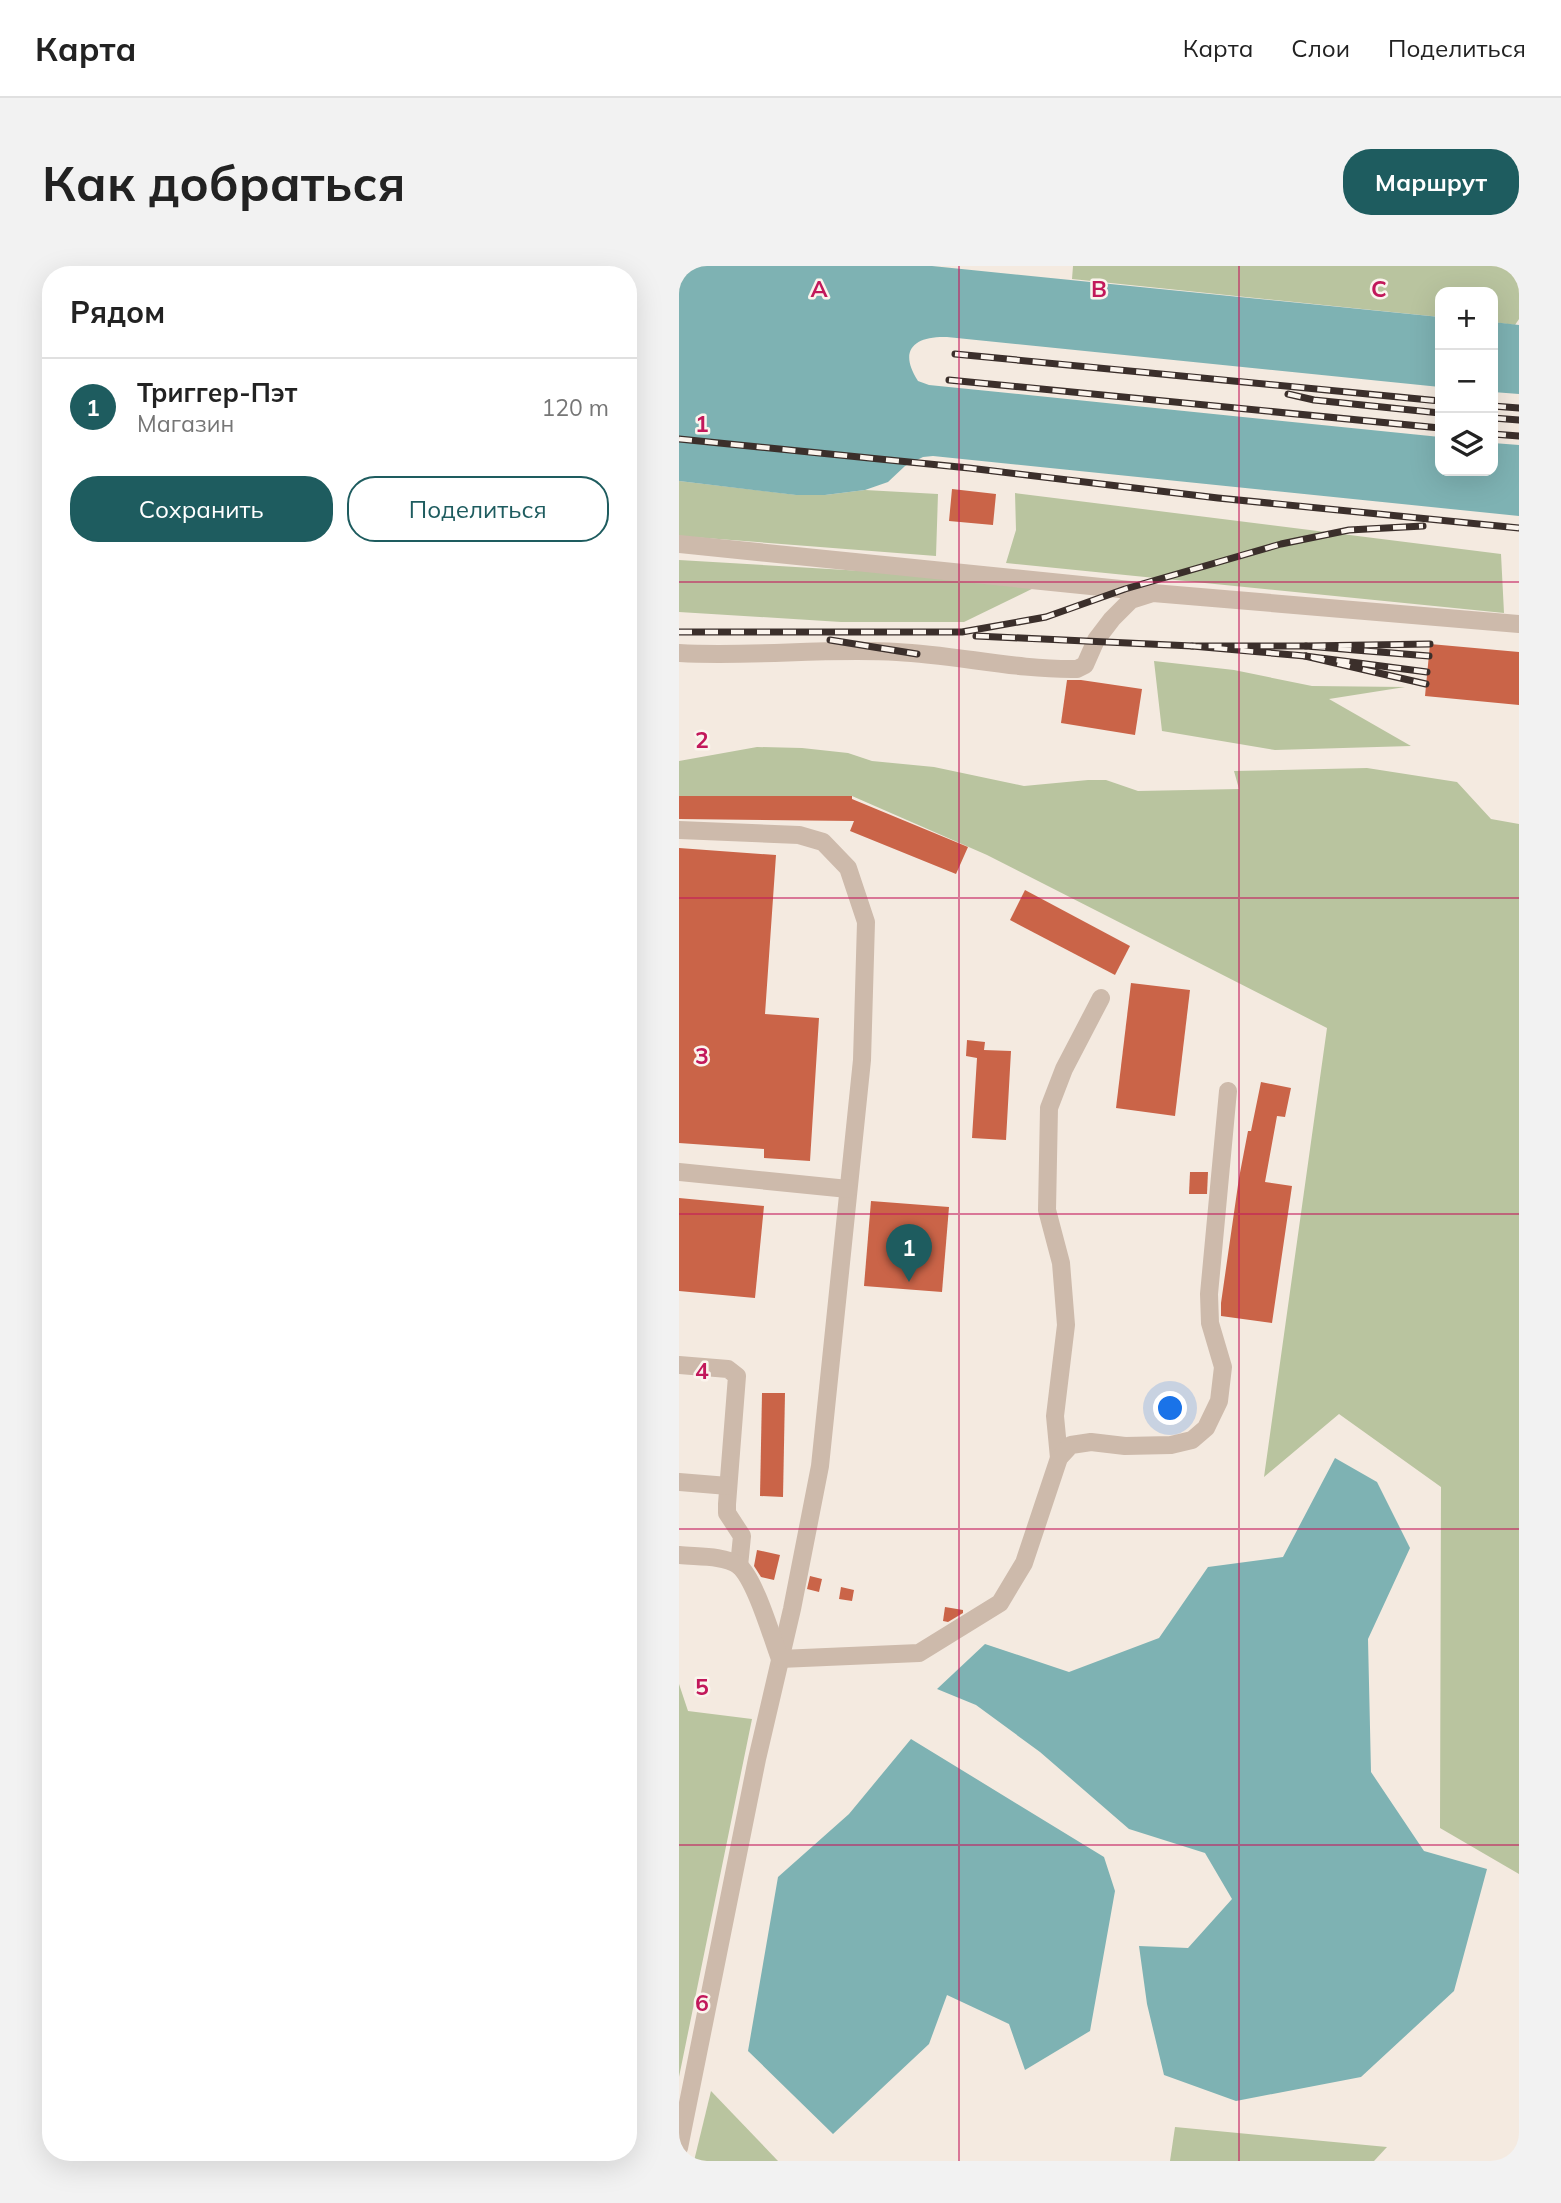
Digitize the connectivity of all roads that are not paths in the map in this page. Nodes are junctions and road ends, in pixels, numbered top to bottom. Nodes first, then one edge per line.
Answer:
1 (679, 544) edge
2 (1153, 593) junction
3 (1519, 624) edge
4 (679, 653) edge
5 (679, 830) edge
6 (1101, 998) dead end
7 (1228, 1091) dead end
8 (679, 1172) edge
9 (849, 1189) junction
10 (679, 1365) edge
11 (1059, 1458) junction
12 (679, 1482) edge
13 (728, 1486) junction
14 (679, 1555) edge
15 (739, 1566) junction
16 (780, 1659) junction
17 (679, 2148) edge

1 - 2 lane
2 - 3 lane
2 - 4 lane
5 - 9 lane
6 - 11 lane
7 - 11 lane
8 - 9 lane
9 - 16 lane
10 - 13 lane
11 - 16 lane
12 - 13 lane
13 - 15 lane
14 - 15 lane
15 - 16 lane
16 - 17 lane

